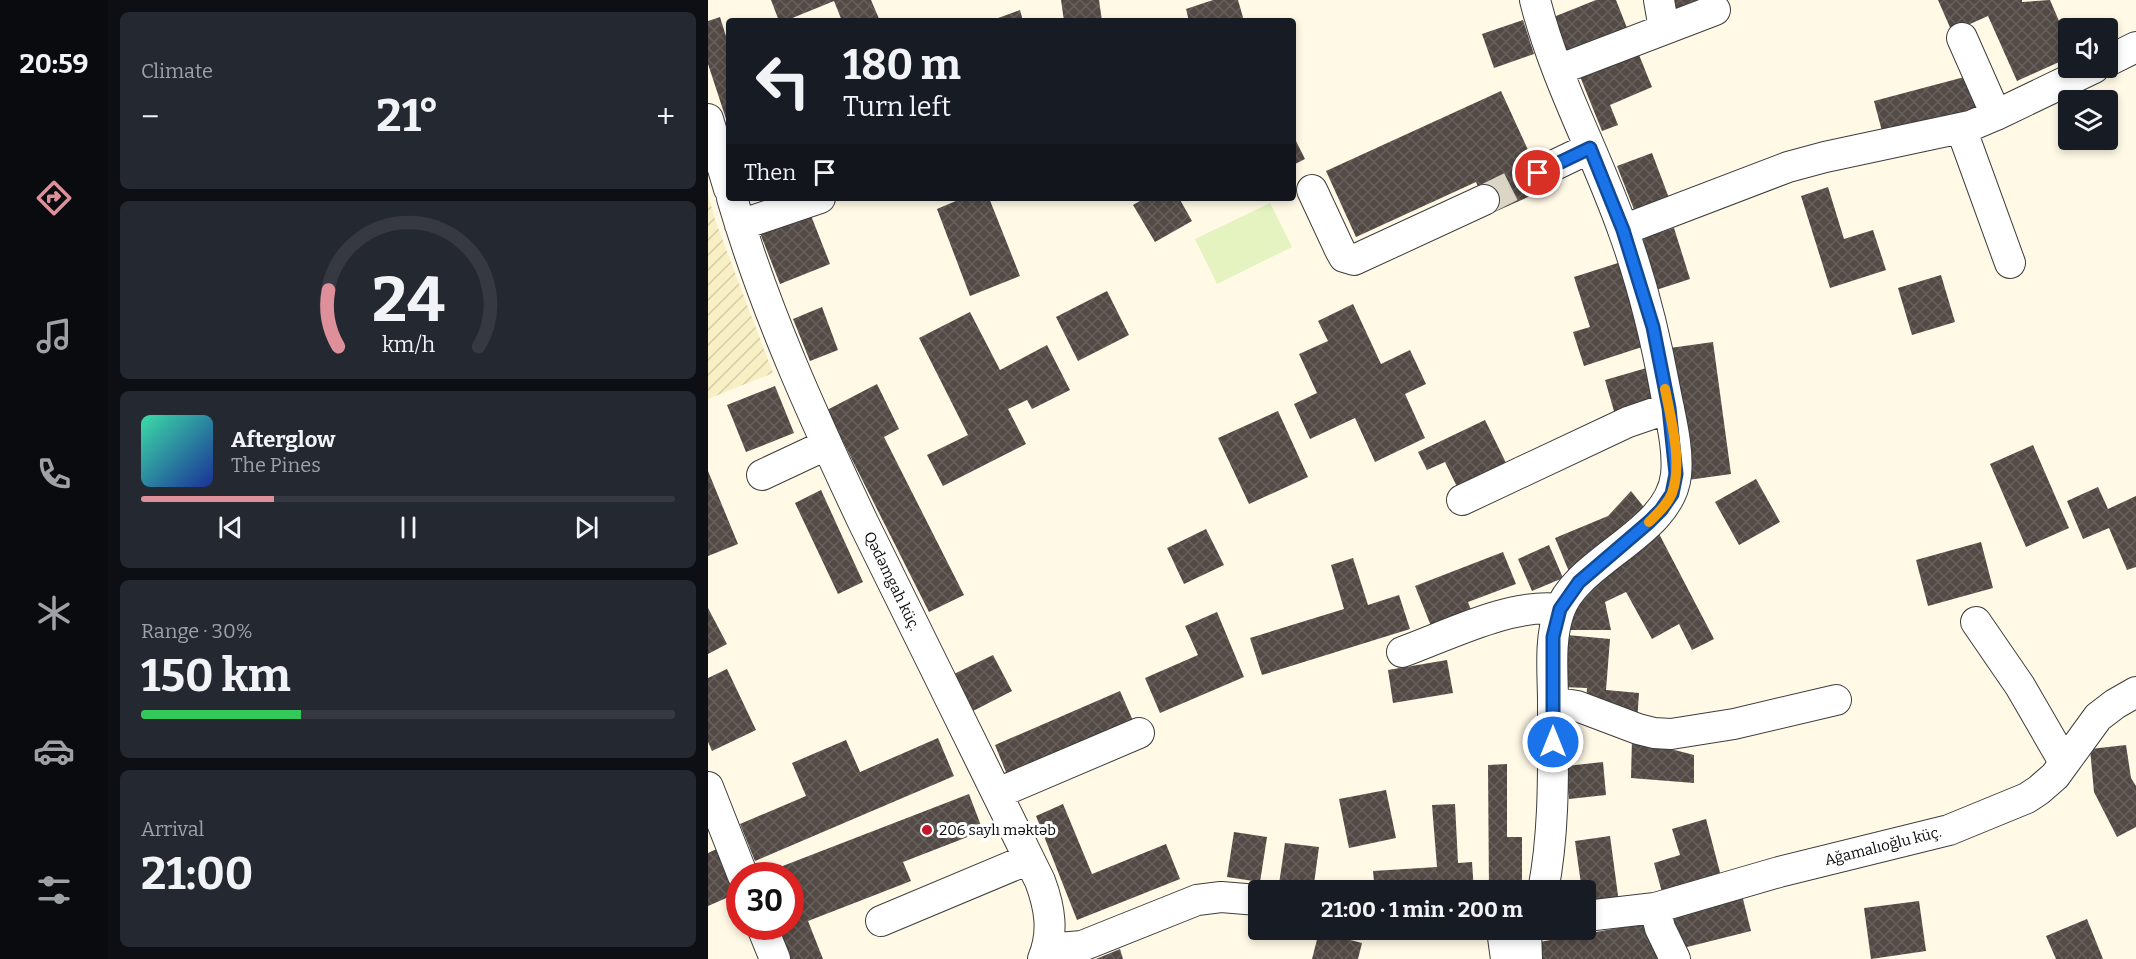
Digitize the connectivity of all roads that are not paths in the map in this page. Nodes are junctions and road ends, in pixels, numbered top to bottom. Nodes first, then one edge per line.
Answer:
1 (1535, 0) edge
2 (1659, 0) edge
3 (1715, 10) dead end
4 (1664, 29) junction
5 (1962, 38) dead end
6 (2136, 47) edge
7 (2118, 56) edge
8 (1558, 70) junction
9 (2073, 78) edge
10 (1996, 115) junction
11 (708, 119) edge
12 (1961, 128) junction
13 (1590, 148) junction
14 (1538, 173) tunnel mouth
15 (726, 179) edge
16 (1312, 190) dead end
17 (1484, 200) tunnel mouth
18 (800, 201) edge
19 (736, 211) edge
20 (1623, 230) junction
21 (2010, 263) dead end
22 (1669, 408) junction
23 (826, 445) junction
24 (762, 475) dead end
25 (1462, 500) dead end
26 (1560, 609) junction
27 (1976, 622) dead end
28 (1402, 652) dead end
29 (2136, 692) edge
30 (1836, 700) dead end
31 (1553, 702) junction
32 (1139, 733) dead end
33 (2064, 762) junction
34 (708, 787) edge
35 (998, 793) junction
36 (1029, 859) junction
37 (737, 862) edge
38 (1544, 880) edge
39 (1248, 899) edge
40 (1655, 908) junction
41 (1596, 915) edge
42 (881, 921) dead end
43 (767, 940) edge
44 (1503, 940) edge
45 (1526, 940) edge
46 (1045, 954) edge
47 (775, 959) edge
48 (1506, 959) edge
49 (1527, 959) edge
50 (1675, 959) edge

1 - 8 street
2 - 4 street
3 - 4 street
4 - 8 street
5 - 10 street
6 - 7 street
8 - 13 street
9 - 10 street
10 - 12 street
11 - 15 street
12 - 20 street
12 - 21 street
13 - 14 street
13 - 20 street
16 - 17 street
18 - 19 street
19 - 23 street, Qədəmgah küç.
20 - 22 street
22 - 25 street
22 - 26 street
23 - 24 street
23 - 35 street, Qədəmgah küç.
26 - 28 street
26 - 31 street
27 - 33 street
29 - 33 street, Ağamalıoğlu küç.
30 - 31 street
31 - 38 street
32 - 35 street
33 - 40 street, Ağamalıoğlu küç.
34 - 37 street
35 - 36 street, Qədəmgah küç.
36 - 42 street
36 - 46 street, Qədəmgah küç.
39 - 46 street
40 - 41 street, Ağamalıoğlu küç.
40 - 50 street
43 - 47 street
44 - 48 street
45 - 49 street

